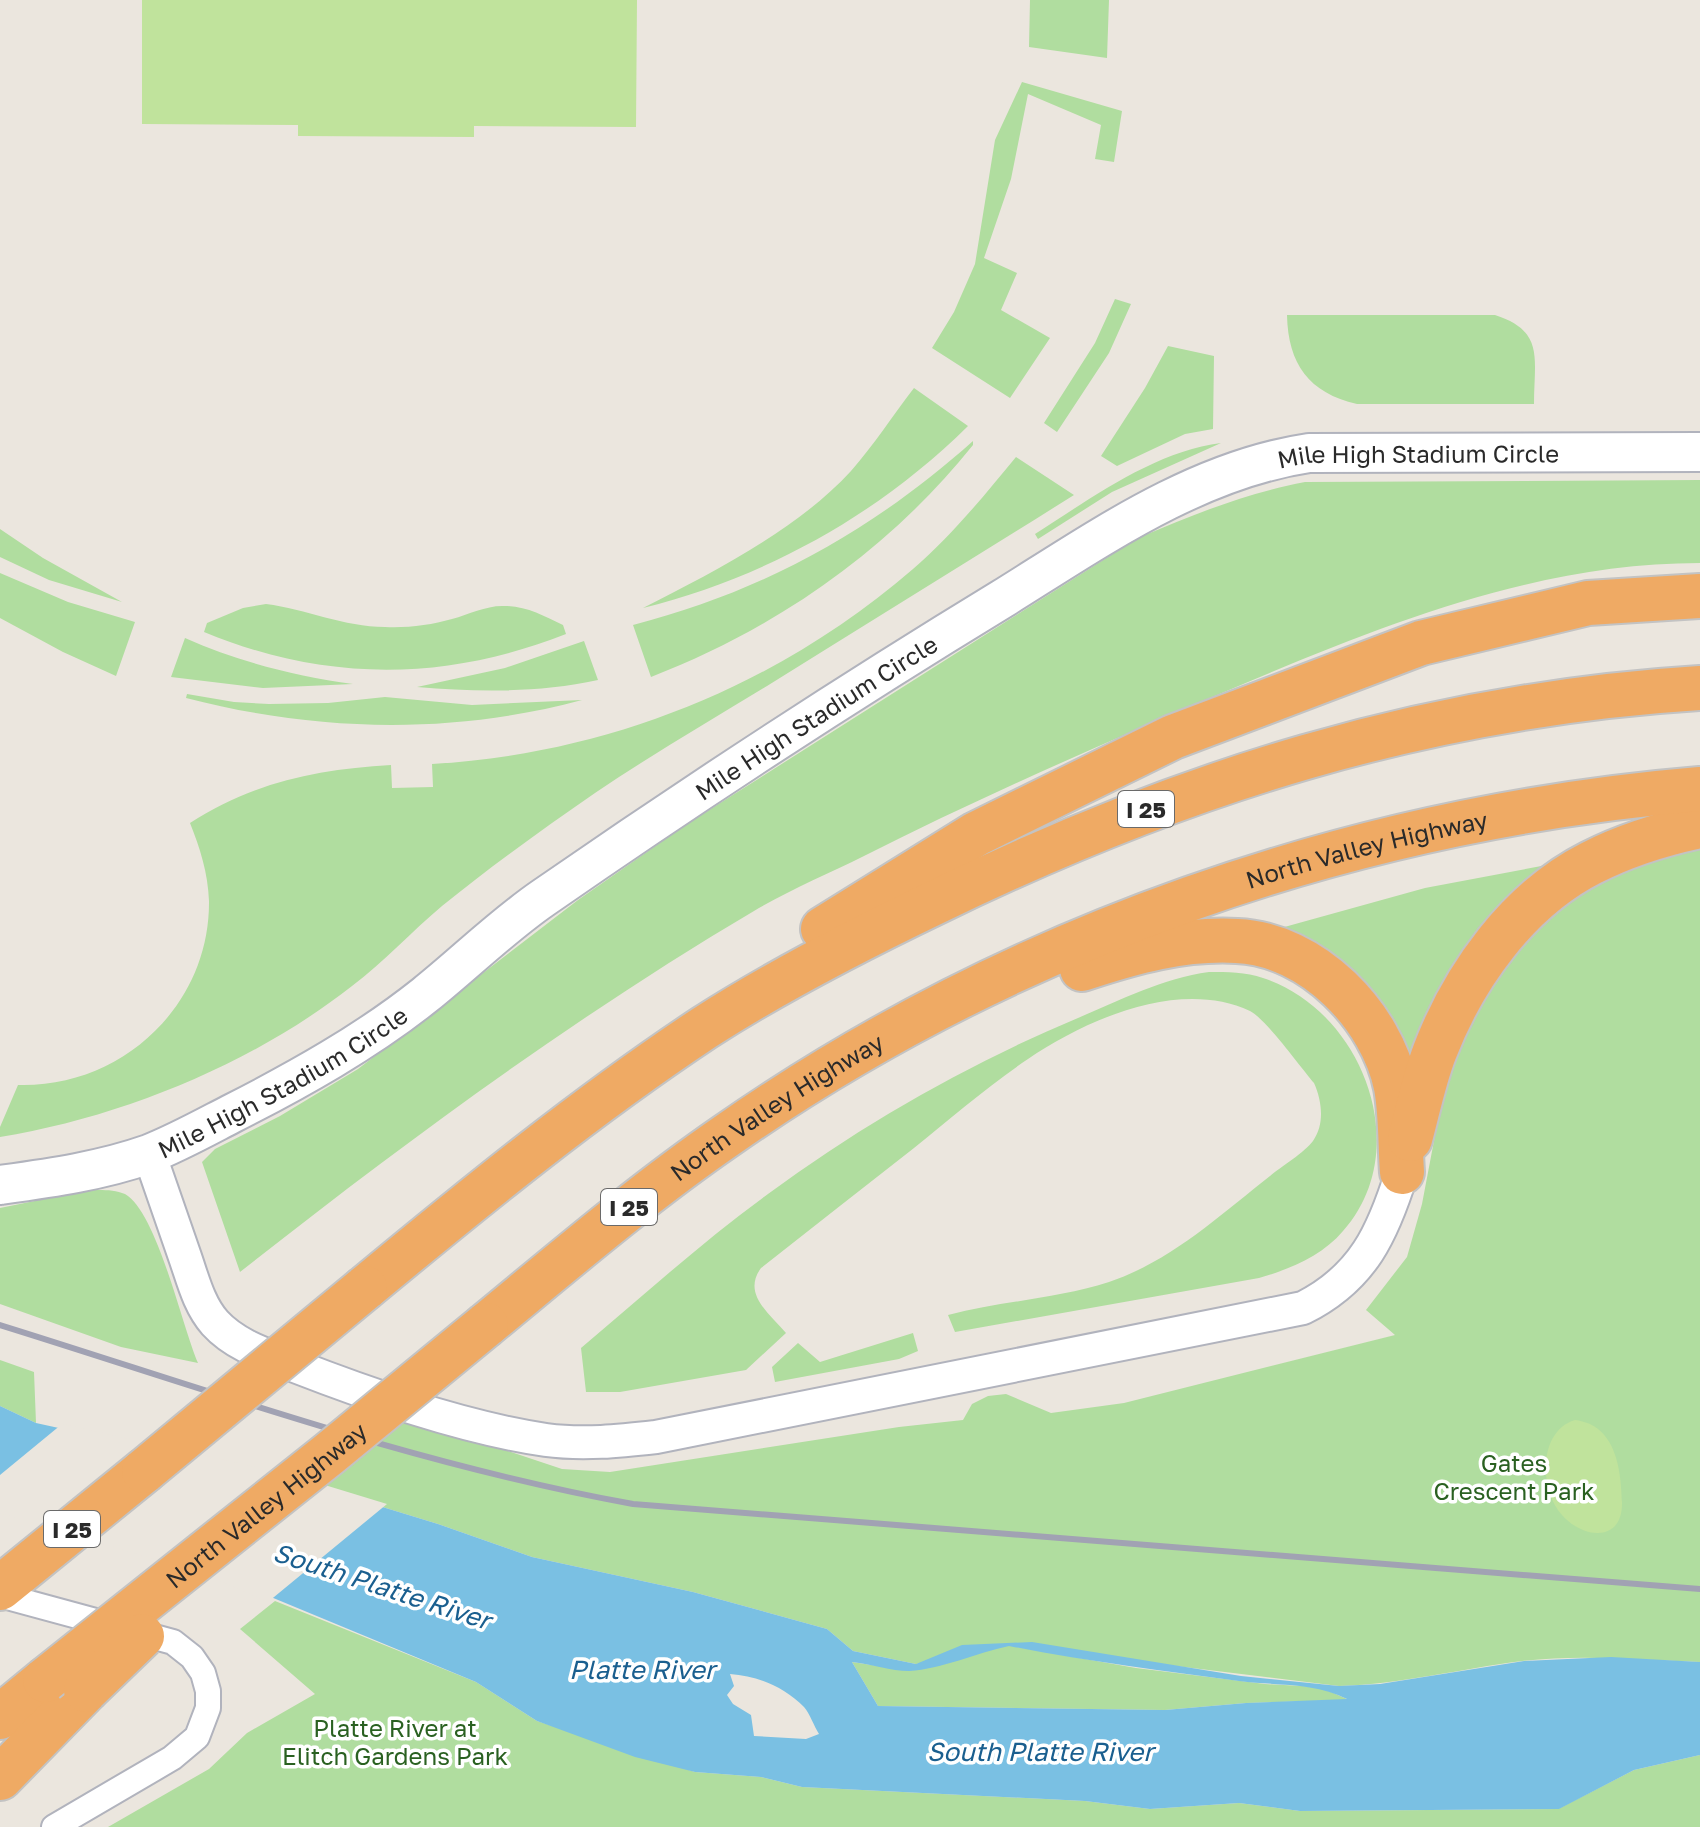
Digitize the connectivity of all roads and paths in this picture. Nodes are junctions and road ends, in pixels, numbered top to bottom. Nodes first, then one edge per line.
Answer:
1 (1700, 452) edge
2 (1700, 596) edge
3 (1700, 688) edge
4 (1700, 789) edge
5 (1700, 826) edge
6 (641, 1071) junction
7 (779, 1101) junction
8 (149, 1153) junction
9 (1402, 1172) junction
10 (0, 1185) edge
11 (144, 1471) junction
12 (0, 1571) edge
13 (0, 1588) edge
14 (0, 1595) edge
15 (66, 1685) junction
16 (0, 1717) edge
17 (0, 1778) edge
18 (54, 1827) edge

1 - 8 street, Mile High Stadium Circle
2 - 6 highway
3 - 6 highway, I 25
4 - 7 highway, North Valley Highway / I 25
5 - 9 highway
6 - 11 highway, I 25, bridge
7 - 9 highway
7 - 15 highway, North Valley Highway / I 25, bridge
8 - 9 street
8 - 10 street, Mile High Stadium Circle
11 - 12 highway
11 - 13 highway, I 25
14 - 18 street
15 - 16 highway
15 - 17 highway

